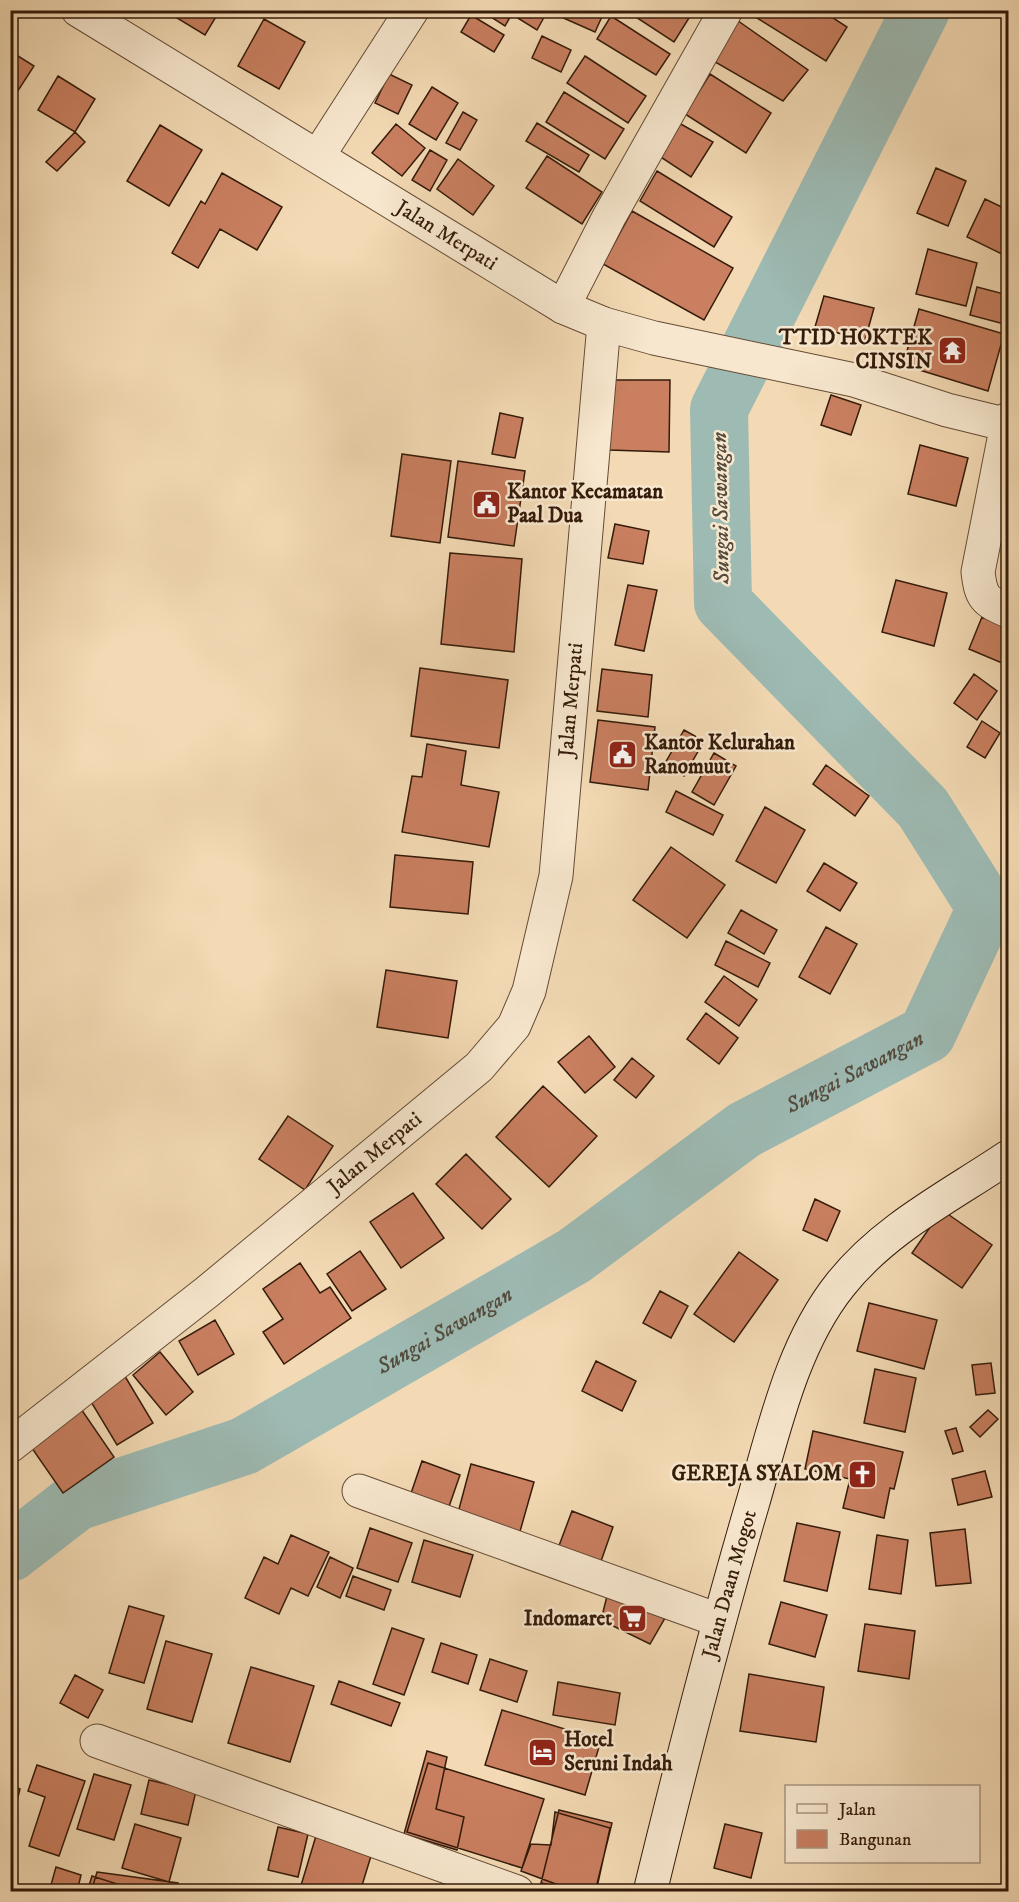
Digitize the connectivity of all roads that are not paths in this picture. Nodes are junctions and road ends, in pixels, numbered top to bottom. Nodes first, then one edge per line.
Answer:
1 (78, 10) edge
2 (412, 10) edge
3 (726, 10) edge
4 (318, 156) junction
5 (563, 307) junction
6 (604, 324) junction
7 (1008, 423) edge
8 (1008, 611) edge
9 (1008, 1158) edge
10 (10, 1446) edge
11 (359, 1491) dead end
12 (718, 1620) junction
13 (97, 1741) dead end
14 (518, 1892) edge
15 (650, 1892) edge

1 - 4 street, Jalan Merpati
2 - 4 street
3 - 5 street
4 - 5 street, Jalan Merpati
5 - 6 street, Jalan Merpati
6 - 7 street
6 - 10 street, Jalan Merpati
7 - 8 street
9 - 12 street, Jalan Daan Mogot
11 - 12 street
12 - 15 street, Jalan Daan Mogot
13 - 14 street

